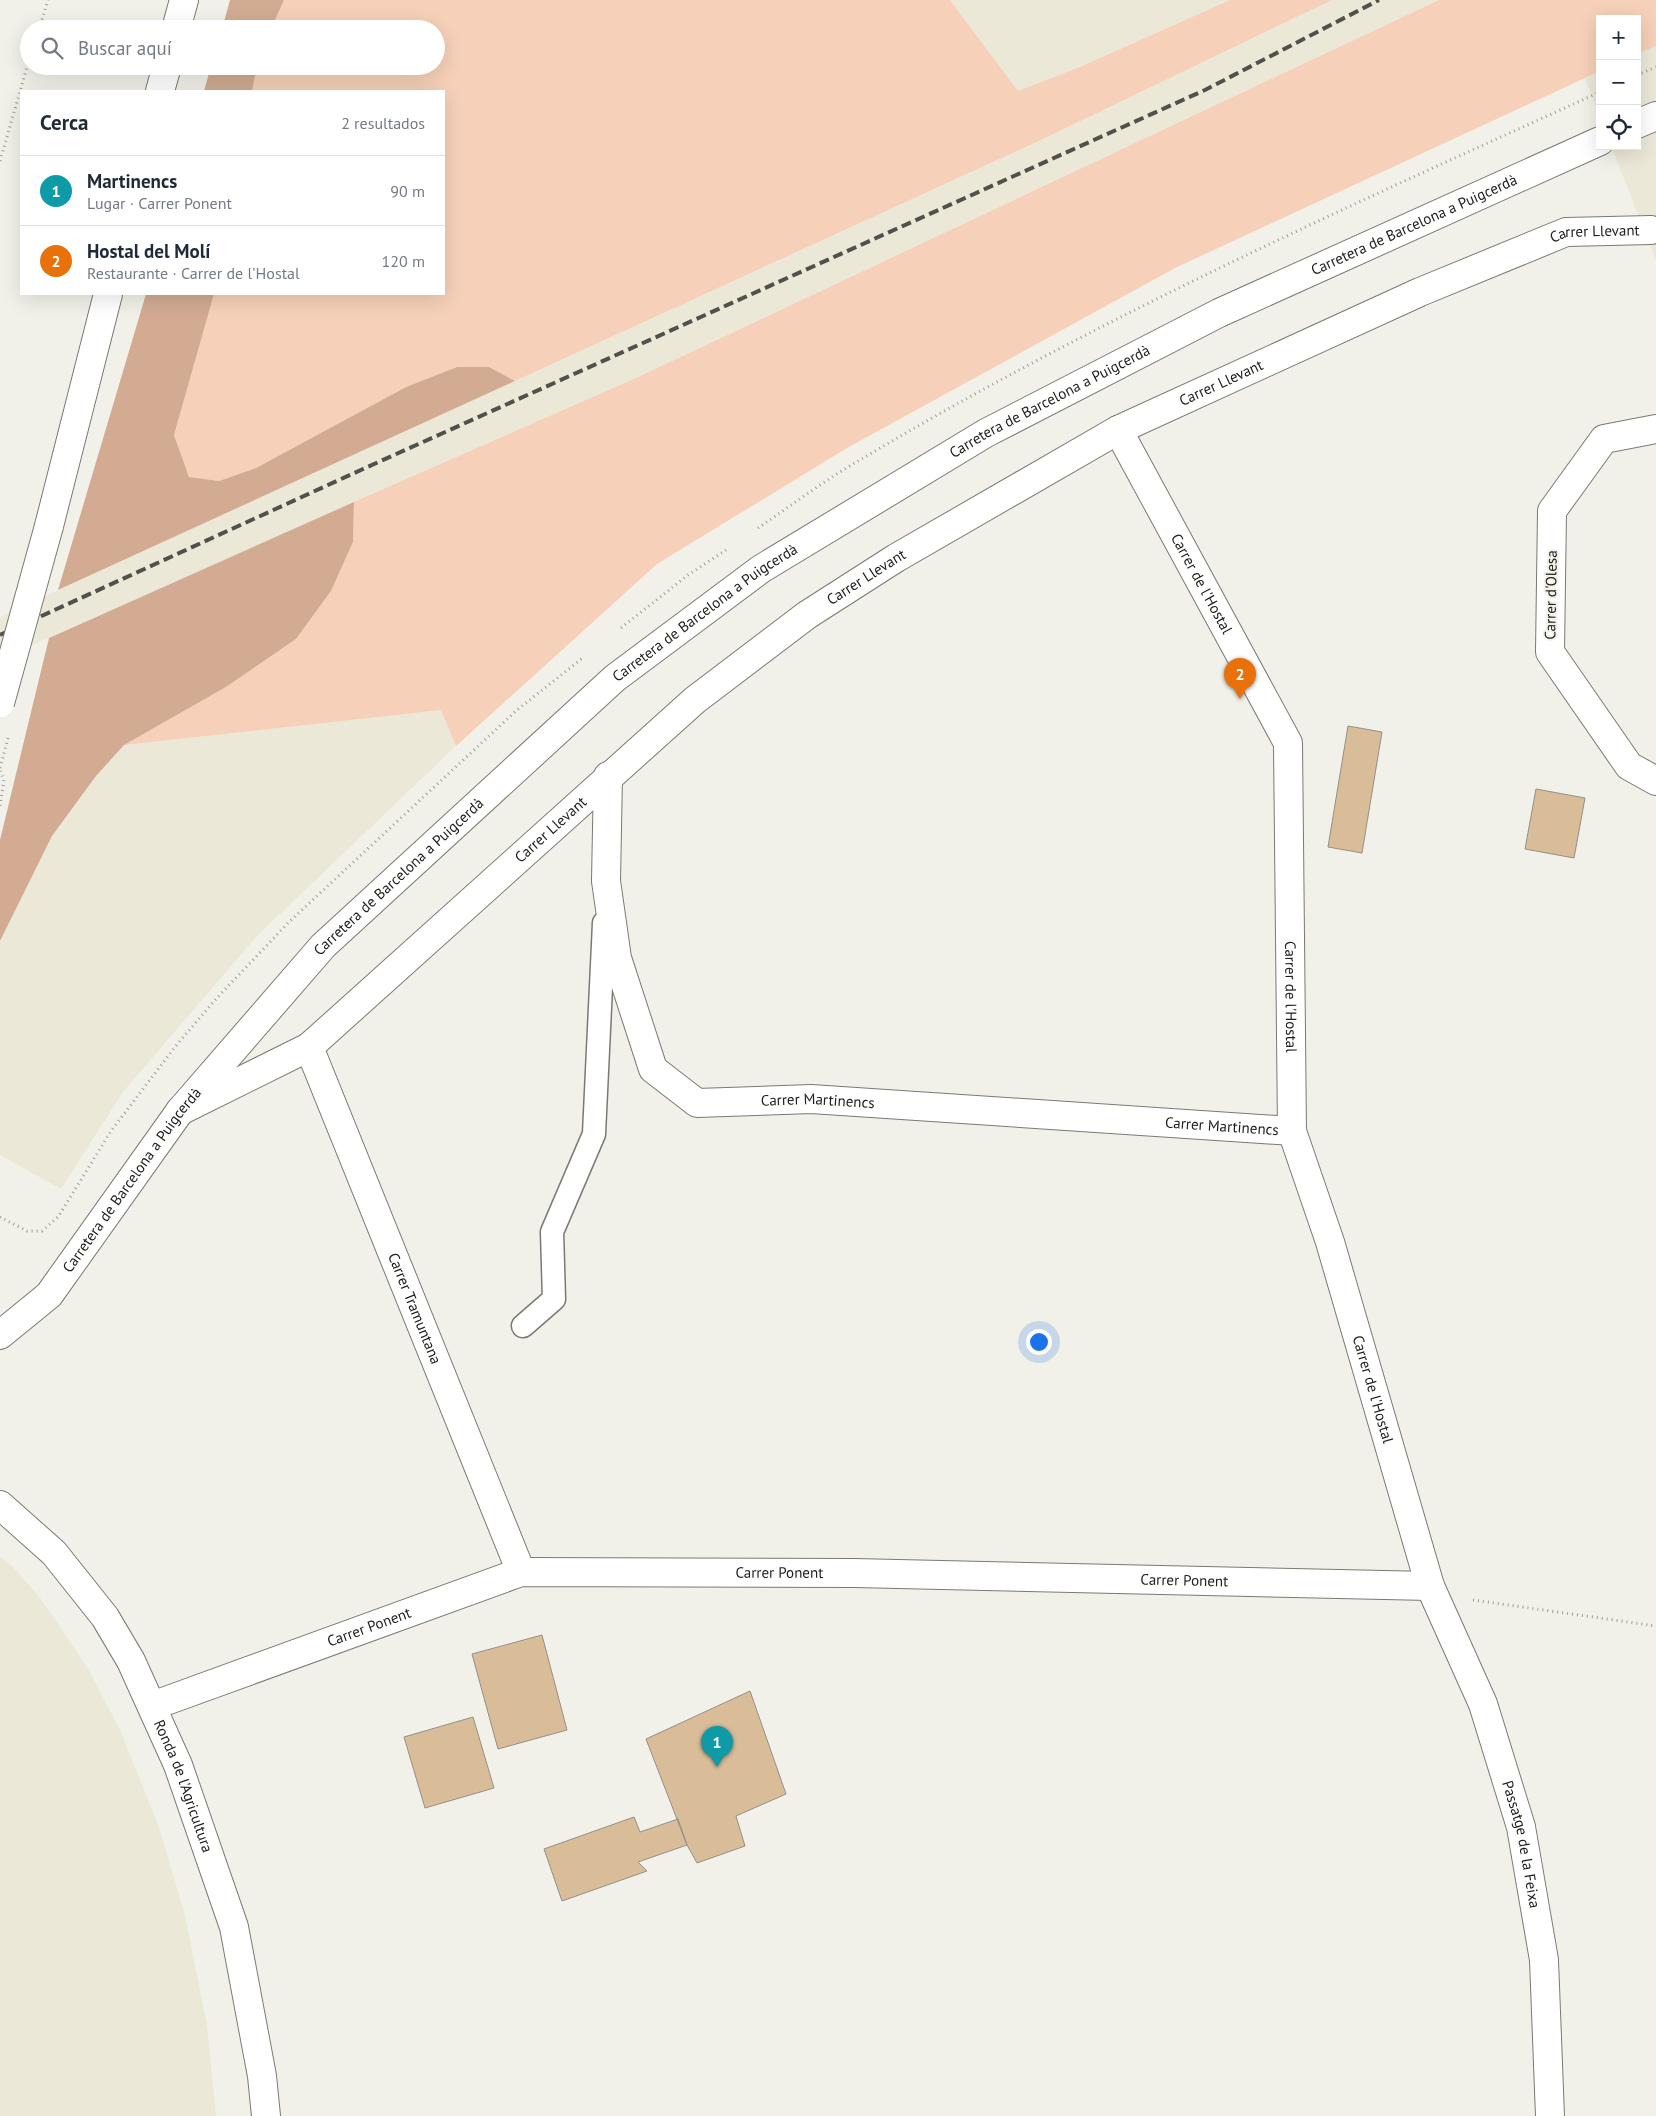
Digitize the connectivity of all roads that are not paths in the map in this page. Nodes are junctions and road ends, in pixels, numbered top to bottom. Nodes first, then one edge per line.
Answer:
1 (184, 0) edge
2 (178, 20) edge
3 (164, 75) edge
4 (160, 90) edge
5 (1656, 116) edge
6 (1641, 122) edge
7 (1596, 143) edge
8 (1655, 233) edge
9 (108, 295) edge
10 (1656, 429) edge
11 (1118, 430) junction
12 (0, 703) edge
13 (608, 776) junction
14 (1656, 782) edge
15 (606, 881) junction
16 (309, 1047) junction
17 (180, 1111) junction
18 (1292, 1131) junction
19 (523, 1326) dead end
20 (0, 1335) edge
21 (0, 1505) edge
22 (520, 1572) junction
23 (1430, 1586) junction
24 (152, 1706) junction
25 (266, 2116) edge
26 (1550, 2116) edge

1 - 2 street
3 - 4 street
5 - 6 street
7 - 17 street, Carretera de Barcelona a Puigcerdà
8 - 11 street, Carrer Llevant
9 - 12 street, bridge
10 - 14 street, Carrer d'Olesa
11 - 13 street, Carrer Llevant
11 - 18 street, Carrer de l'Hostal
13 - 15 street, Carrer Martinencs
13 - 16 street, Carrer Llevant
15 - 18 street, Carrer Martinencs
15 - 19 lane
16 - 17 street, Carrer Llevant
16 - 22 street, Carrer Tramuntana
17 - 20 street, Carretera de Barcelona a Puigcerdà
18 - 23 street, Carrer de l'Hostal
21 - 24 street, Ronda de l'Agricultura
22 - 23 street, Carrer Ponent
22 - 24 street, Carrer Ponent
23 - 26 street, Passatge de la Feixa
24 - 25 street, Ronda de l'Agricultura

